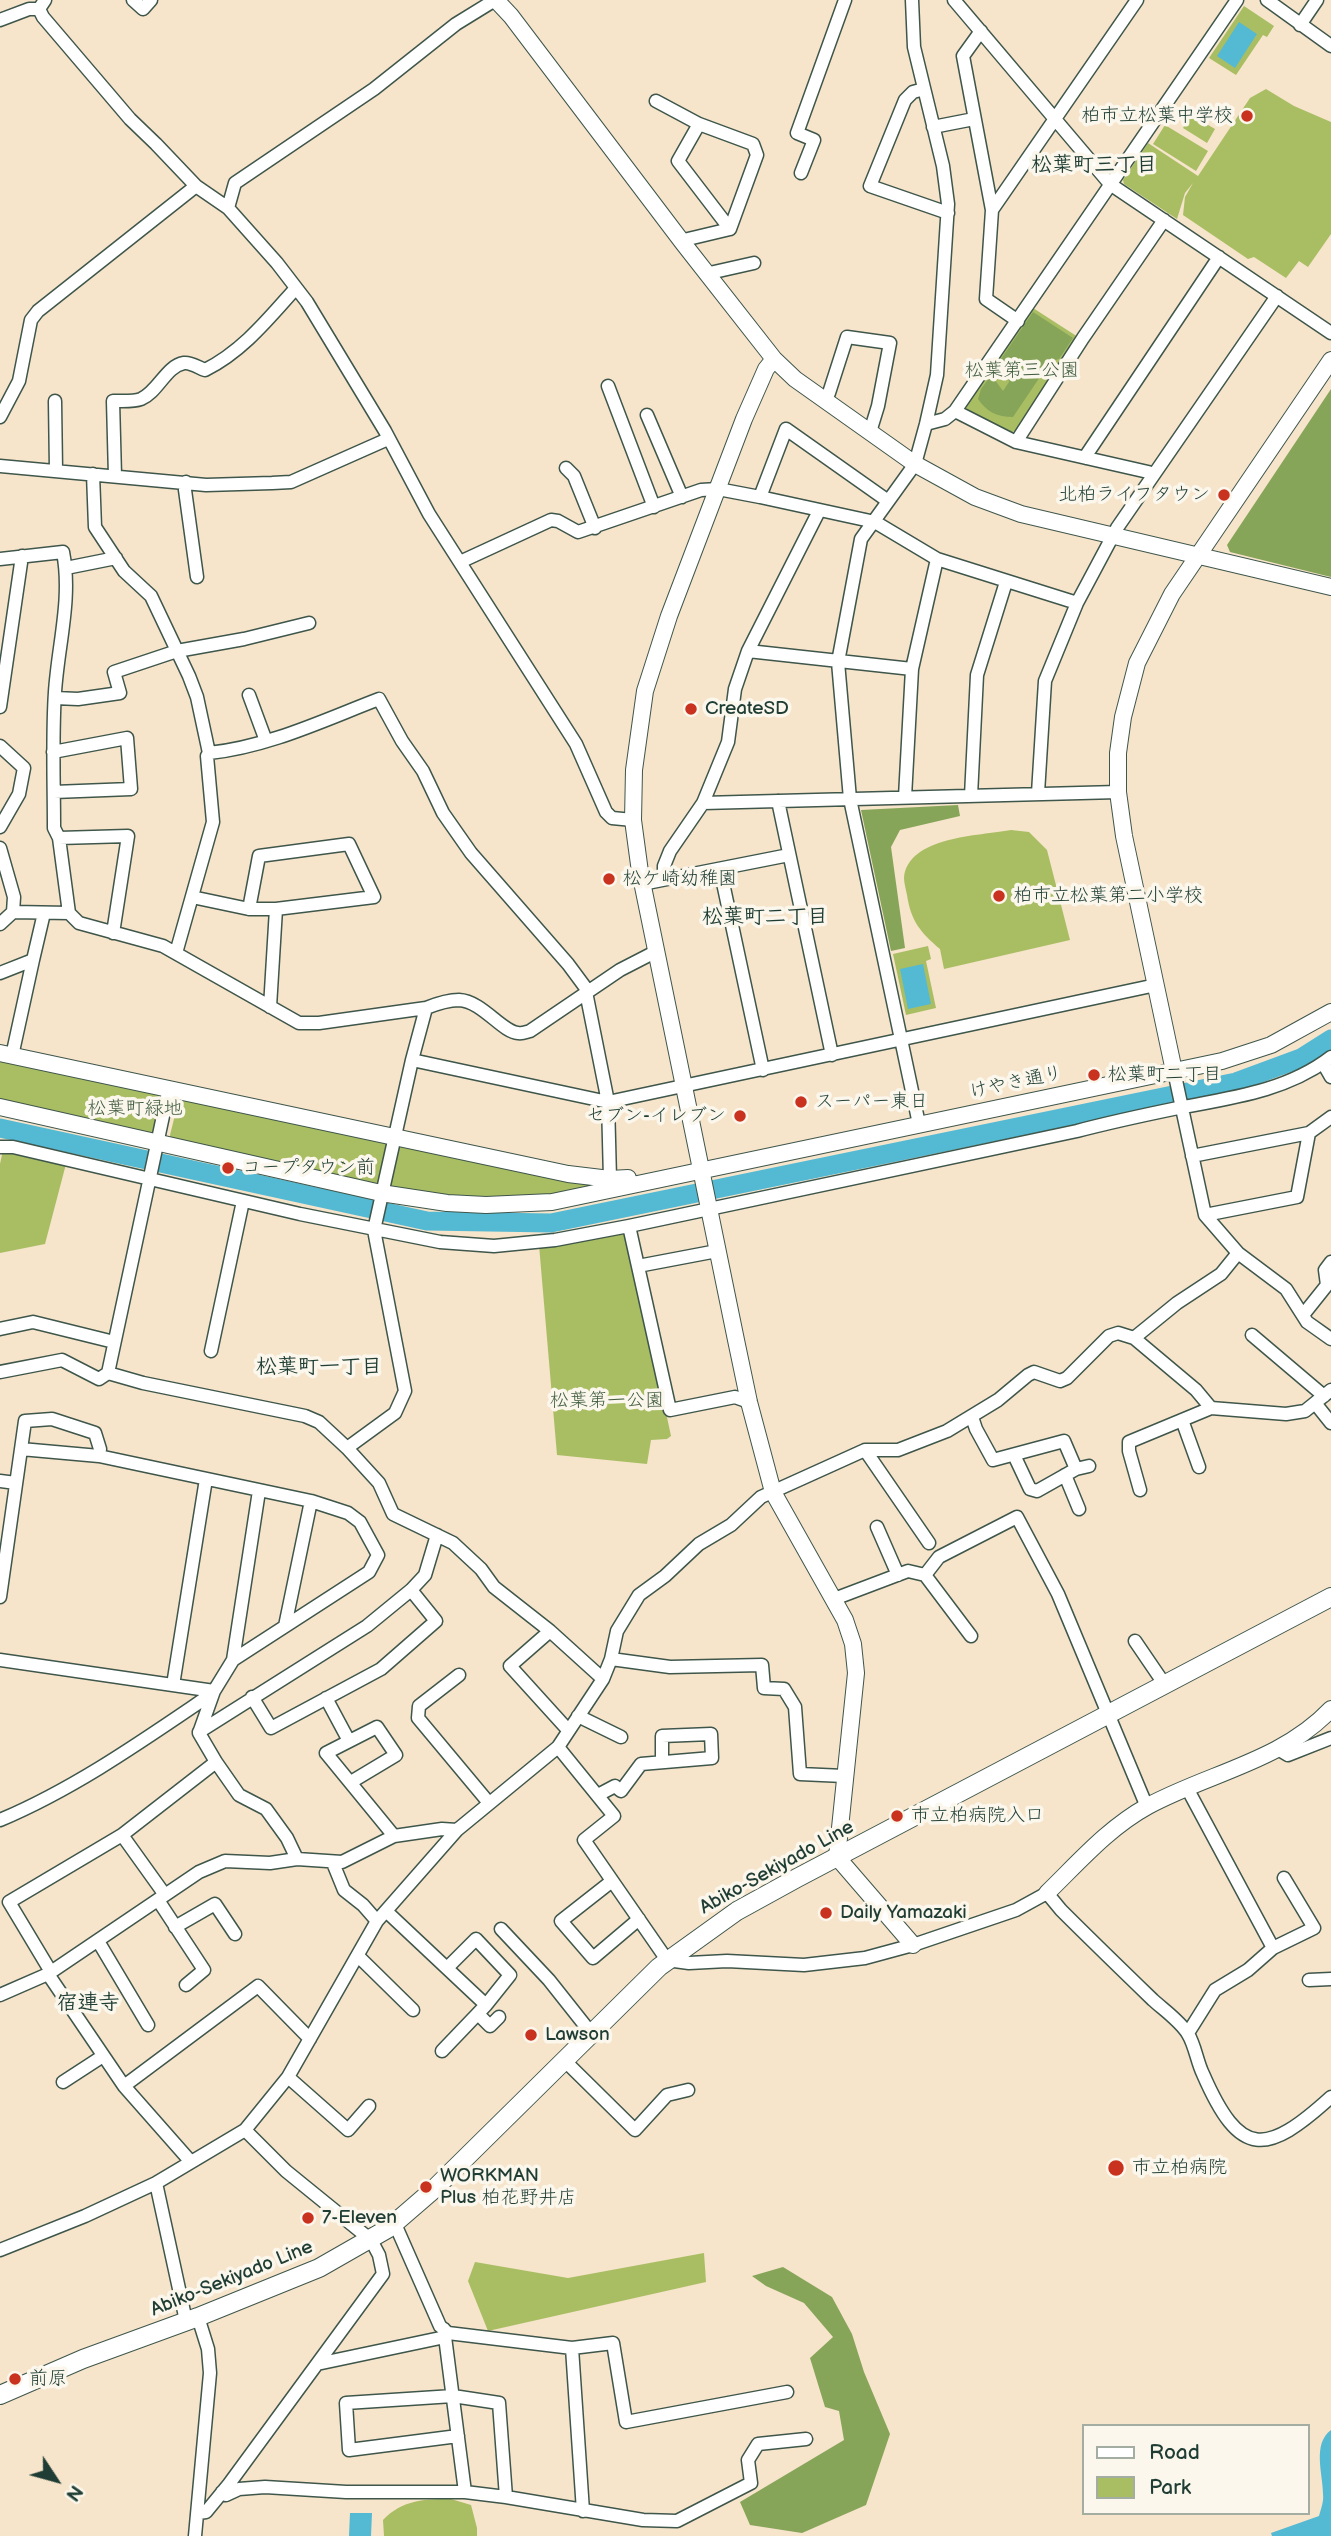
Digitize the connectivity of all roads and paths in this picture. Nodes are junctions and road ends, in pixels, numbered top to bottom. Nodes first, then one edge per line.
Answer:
1 (133, 0) edge
2 (151, 0) edge
3 (845, 0) edge
4 (912, 0) edge
5 (954, 0) edge
6 (1137, 0) edge
7 (1237, 0) edge
8 (1267, 0) edge
9 (1317, 0) edge
10 (498, 1) edge
11 (42, 5) edge
12 (0, 20) edge
13 (1300, 25) junction
14 (981, 31) junction
15 (1331, 46) edge
16 (923, 89) junction
17 (656, 101) dead end
18 (1055, 118) junction
19 (974, 119) junction
20 (699, 124) junction
21 (933, 127) junction
22 (800, 173) dead end
23 (235, 183) junction
24 (1110, 184) junction
25 (196, 186) junction
26 (214, 198) junction
27 (228, 208) junction
28 (992, 210) junction
29 (948, 213) junction
30 (1164, 220) junction
31 (730, 229) junction
32 (683, 243) junction
33 (1219, 257) junction
34 (754, 263) dead end
35 (709, 275) junction
36 (296, 288) junction
37 (1277, 296) junction
38 (1018, 321) junction
39 (1331, 333) edge
40 (774, 359) junction
41 (1331, 360) edge
42 (608, 386) dead end
43 (825, 400) junction
44 (55, 401) dead end
45 (955, 411) junction
46 (647, 415) dead end
47 (0, 417) edge
48 (926, 424) junction
49 (870, 432) junction
50 (388, 439) junction
51 (1016, 442) junction
52 (1086, 458) junction
53 (915, 464) junction
54 (0, 466) edge
55 (566, 468) dead end
56 (55, 470) junction
57 (93, 474) junction
58 (1153, 475) junction
59 (115, 476) junction
60 (186, 482) junction
61 (718, 489) junction
62 (682, 496) junction
63 (760, 497) junction
64 (888, 501) junction
65 (654, 507) junction
66 (819, 511) junction
67 (874, 522) junction
68 (595, 528) junction
69 (1112, 536) junction
70 (22, 556) junction
71 (1198, 556) junction
72 (116, 558) junction
73 (0, 559) edge
74 (937, 559) junction
75 (460, 562) junction
76 (66, 568) junction
77 (197, 577) dead end
78 (1006, 582) junction
79 (1331, 587) edge
80 (1076, 603) junction
81 (309, 623) dead end
82 (177, 651) junction
83 (748, 651) junction
84 (838, 662) junction
85 (912, 669) junction
86 (250, 695) dead end
87 (55, 698) junction
88 (0, 707) edge
89 (266, 741) junction
90 (0, 746) edge
91 (53, 752) junction
92 (209, 753) junction
93 (54, 792) junction
94 (1118, 792) junction
95 (1038, 793) junction
96 (971, 796) junction
97 (905, 797) junction
98 (850, 799) junction
99 (778, 801) junction
100 (703, 803) junction
101 (633, 820) junction
102 (0, 827) edge
103 (59, 838) junction
104 (0, 848) edge
105 (789, 855) junction
106 (720, 869) junction
107 (664, 879) junction
108 (642, 884) junction
109 (192, 897) junction
110 (249, 909) junction
111 (276, 909) junction
112 (13, 912) junction
113 (44, 913) junction
114 (69, 913) junction
115 (0, 924) edge
116 (113, 933) junction
117 (655, 952) junction
118 (176, 953) junction
119 (33, 960) junction
120 (0, 973) edge
121 (1156, 985) junction
122 (587, 991) junction
123 (270, 1007) junction
124 (426, 1008) junction
125 (1331, 1012) edge
126 (901, 1040) junction
127 (6, 1055) edge
128 (832, 1055) junction
129 (412, 1059) junction
130 (1327, 1060) edge
131 (763, 1070) junction
132 (1175, 1077) junction
133 (1331, 1077) edge
134 (682, 1086) junction
135 (169, 1088) junction
136 (608, 1102) junction
137 (1182, 1105) junction
138 (0, 1107) edge
139 (1331, 1117) edge
140 (919, 1124) junction
141 (1309, 1133) junction
142 (394, 1138) junction
143 (156, 1146) junction
144 (0, 1147) edge
145 (1192, 1156) junction
146 (149, 1175) junction
147 (702, 1177) junction
148 (610, 1179) junction
149 (380, 1198) junction
150 (243, 1200) junction
151 (708, 1207) junction
152 (1205, 1215) junction
153 (374, 1226) junction
154 (629, 1226) junction
155 (717, 1251) junction
156 (1238, 1253) junction
157 (1331, 1262) edge
158 (638, 1266) junction
159 (1303, 1315) junction
160 (0, 1329) edge
161 (1252, 1335) dead end
162 (1134, 1338) junction
163 (1331, 1339) edge
164 (114, 1342) junction
165 (211, 1350) dead end
166 (0, 1373) edge
167 (108, 1373) junction
168 (1323, 1396) edge
169 (749, 1402) junction
170 (1211, 1408) junction
171 (972, 1416) junction
172 (1182, 1420) junction
173 (1331, 1423) edge
174 (347, 1448) junction
175 (20, 1449) junction
176 (865, 1450) junction
177 (1014, 1455) junction
178 (99, 1456) junction
179 (1089, 1466) dead end
180 (1199, 1466) dead end
181 (1070, 1472) junction
182 (206, 1479) junction
183 (0, 1481) edge
184 (16, 1483) junction
185 (1140, 1490) dead end
186 (259, 1491) junction
187 (773, 1492) junction
188 (311, 1501) junction
189 (1079, 1509) dead end
190 (877, 1527) dead end
191 (437, 1535) junction
192 (4, 1537) edge
193 (929, 1543) dead end
194 (925, 1574) junction
195 (898, 1575) junction
196 (411, 1590) junction
197 (0, 1597) edge
198 (1331, 1597) edge
199 (834, 1599) junction
200 (285, 1626) junction
201 (550, 1631) junction
202 (971, 1636) dead end
203 (1135, 1641) dead end
204 (611, 1659) junction
205 (0, 1660) edge
206 (233, 1660) junction
207 (459, 1675) dead end
208 (603, 1679) junction
209 (173, 1685) junction
210 (1165, 1685) junction
211 (213, 1692) junction
212 (251, 1697) junction
213 (326, 1698) junction
214 (1331, 1709) edge
215 (1109, 1715) junction
216 (578, 1716) junction
217 (568, 1730) junction
218 (198, 1733) junction
219 (621, 1737) dead end
220 (1331, 1738) edge
221 (349, 1741) junction
222 (558, 1747) junction
223 (1278, 1749) junction
224 (662, 1761) dead end
225 (216, 1762) junction
226 (844, 1776) junction
227 (351, 1782) junction
228 (1186, 1788) junction
229 (598, 1795) junction
230 (489, 1802) junction
231 (1147, 1807) junction
232 (0, 1820) edge
233 (457, 1830) junction
234 (122, 1835) junction
235 (394, 1836) junction
236 (837, 1857) junction
237 (297, 1859) junction
238 (334, 1863) junction
239 (1284, 1878) dead end
240 (612, 1881) junction
241 (1047, 1893) junction
242 (162, 1898) junction
243 (382, 1916) junction
244 (639, 1919) junction
245 (175, 1927) junction
246 (501, 1929) dead end
247 (234, 1934) dead end
248 (98, 1941) junction
249 (913, 1945) junction
250 (1273, 1948) junction
251 (358, 1956) junction
252 (667, 1960) junction
253 (447, 1968) junction
254 (50, 1973) junction
255 (1331, 1979) edge
256 (1309, 1980) dead end
257 (186, 1985) dead end
258 (0, 1995) edge
259 (482, 2009) junction
260 (412, 2010) dead end
261 (499, 2017) dead end
262 (148, 2025) dead end
263 (591, 2033) junction
264 (1188, 2034) junction
265 (310, 2039) junction
266 (442, 2051) dead end
267 (103, 2056) junction
268 (564, 2060) junction
269 (288, 2077) junction
270 (63, 2082) dead end
271 (124, 2087) junction
272 (688, 2090) dead end
273 (1331, 2097) edge
274 (369, 2106) dead end
275 (245, 2130) junction
276 (191, 2162) junction
277 (156, 2183) junction
278 (395, 2224) junction
279 (371, 2240) junction
280 (0, 2250) edge
281 (192, 2319) junction
282 (444, 2333) junction
283 (572, 2348) junction
284 (317, 2364) junction
285 (787, 2392) dead end
286 (0, 2395) edge
287 (453, 2396) junction
288 (458, 2437) junction
289 (806, 2439) dead end
290 (222, 2492) junction
291 (465, 2492) junction
292 (506, 2497) junction
293 (583, 2511) junction
294 (198, 2513) junction
295 (195, 2536) edge

1 - 2 street
3 - 22 street
4 - 16 street
5 - 14 street
6 - 18 street
7 - 24 street
8 - 13 street
9 - 13 street
10 - 23 street
10 - 32 street
11 - 12 street
11 - 25 street
13 - 15 street
14 - 18 street
14 - 19 street
16 - 21 street
16 - 29 street
17 - 20 street
18 - 24 street
18 - 28 street
19 - 21 street
19 - 28 street
20 - 31 street
20 - 31 street
21 - 29 street
23 - 26 street
23 - 27 street
24 - 30 street
24 - 38 street
25 - 26 street
25 - 47 street
26 - 27 street
27 - 36 street
28 - 38 street
29 - 48 street
30 - 33 street
30 - 51 street
31 - 32 street
32 - 35 street
33 - 37 street
33 - 52 street
34 - 35 street
35 - 40 street
36 - 50 street
36 - 59 street
37 - 39 street
37 - 58 street
38 - 45 street
40 - 43 street
40 - 61 street
41 - 71 street
42 - 65 street
43 - 49 street
43 - 49 street
44 - 56 street
45 - 48 street
45 - 51 street
46 - 62 street
48 - 53 street
49 - 53 street
50 - 60 street
50 - 75 street
51 - 52 street
52 - 58 street
53 - 64 street
53 - 69 street
54 - 56 street
55 - 68 street
56 - 57 street
57 - 59 street
57 - 72 street
58 - 69 street
59 - 60 street
60 - 77 street
61 - 62 street
61 - 63 street
61 - 101 street
62 - 65 street
63 - 64 street
63 - 66 street
64 - 67 street
65 - 68 street
66 - 67 street
66 - 83 street
67 - 74 street
67 - 84 street
68 - 75 street
69 - 71 street
69 - 80 street
70 - 73 street
70 - 76 street
70 - 88 street
71 - 79 street
71 - 94 street
72 - 76 street
72 - 82 street
74 - 78 street
74 - 85 street
75 - 101 street
76 - 87 street
78 - 80 street
78 - 96 street
80 - 95 street
81 - 82 street
82 - 87 street
82 - 92 street
83 - 84 street
83 - 100 street
84 - 85 street
84 - 98 street
85 - 97 street
86 - 89 street
87 - 91 street
89 - 92 street
89 - 122 street
90 - 102 street
91 - 93 street
91 - 93 street
92 - 109 street
93 - 103 street
94 - 95 street
94 - 121 street
95 - 96 street
96 - 97 street
97 - 98 street
98 - 99 street
98 - 126 street
99 - 100 street
99 - 105 street
100 - 107 street
101 - 108 street
103 - 114 street
103 - 116 street
104 - 112 street
105 - 106 street
105 - 128 street
106 - 107 street
106 - 131 street
107 - 108 street
108 - 117 street
109 - 110 street
109 - 118 street
110 - 111 street
110 - 111 street
111 - 123 street
112 - 113 street
112 - 115 street
113 - 114 street
113 - 119 street
114 - 116 street
116 - 118 street
117 - 122 street
117 - 134 street
118 - 123 street
119 - 120 street
119 - 127 street
121 - 126 street
121 - 132 street
122 - 124 street
122 - 136 street
123 - 124 street
124 - 129 street
125 - 132 street, けやき通り
126 - 128 street
126 - 140 street
127 - 135 street
128 - 131 street
129 - 136 street
129 - 142 street
130 - 133 street
130 - 137 street
131 - 134 street
132 - 137 street
132 - 140 street, けやき通り
134 - 136 street
134 - 147 street
135 - 142 street
135 - 143 street
136 - 148 street
137 - 145 street
137 - 151 street
138 - 143 street
139 - 141 street
140 - 147 street, けやき通り
141 - 145 street
141 - 152 street
142 - 148 street
142 - 149 street
143 - 146 street
143 - 149 street
144 - 146 street
145 - 152 street
146 - 150 street
146 - 164 street
147 - 148 street
147 - 149 street
147 - 151 street
149 - 153 street
150 - 153 street
150 - 165 street
151 - 154 street
151 - 155 street
152 - 156 street
153 - 154 street
153 - 174 street
154 - 158 street
155 - 158 street
155 - 169 street
156 - 159 street
156 - 162 street
157 - 159 street
158 - 169 street
159 - 163 street
160 - 164 street
161 - 168 street
162 - 170 street
162 - 171 street
164 - 167 street
166 - 167 street
167 - 174 street
168 - 170 street
168 - 173 street
169 - 187 street
170 - 172 street
171 - 176 street
171 - 177 street
172 - 180 street
172 - 185 street
174 - 191 street
175 - 178 street
175 - 178 street
175 - 184 street
176 - 187 street
176 - 193 street
177 - 181 street
177 - 181 street
178 - 182 street
179 - 181 street
181 - 189 street
182 - 186 street
182 - 209 street
183 - 184 street
184 - 192 street
186 - 188 street
186 - 206 street
187 - 199 street
187 - 204 street
188 - 200 street
188 - 200 street
190 - 195 street
191 - 196 street
191 - 201 street
192 - 197 street
194 - 195 street
194 - 202 street
194 - 215 street
195 - 199 street
196 - 212 street
196 - 213 street
198 - 210 main road, Abiko-Sekiyado Line
199 - 226 street
200 - 206 street
201 - 208 street
201 - 217 street
203 - 210 street
204 - 208 street
204 - 226 street
205 - 209 street
206 - 211 street
207 - 230 street
208 - 216 street
209 - 211 street
210 - 215 main road, Abiko-Sekiyado Line
211 - 218 street
211 - 232 street
212 - 213 street
212 - 218 street
213 - 221 street
214 - 223 street
215 - 231 street
215 - 236 main road, Abiko-Sekiyado Line
216 - 217 street
216 - 219 street
217 - 222 street
218 - 225 street
220 - 223 street
221 - 227 street
221 - 227 street
222 - 229 street
222 - 230 street
223 - 228 street
224 - 229 street
225 - 234 street
225 - 237 street
226 - 236 street
227 - 235 street
228 - 231 street
228 - 250 street
229 - 240 street
230 - 233 street
231 - 241 street
233 - 235 street
233 - 243 street
234 - 242 street
234 - 254 street
235 - 238 street
236 - 249 street
236 - 252 main road, Abiko-Sekiyado Line
237 - 238 street
237 - 242 street
238 - 243 street
239 - 250 street
240 - 244 street
240 - 244 street
241 - 249 street
241 - 264 street
242 - 245 street
242 - 248 street
243 - 251 street
243 - 253 street
244 - 252 street
245 - 247 street
245 - 257 street
246 - 263 street
248 - 254 street
248 - 262 street
249 - 252 street
250 - 264 street
251 - 260 street
251 - 265 street
252 - 263 main road, Abiko-Sekiyado Line
253 - 259 street
253 - 259 street
254 - 258 street
254 - 267 street
255 - 256 street
259 - 261 street
259 - 266 street
263 - 268 main road, Abiko-Sekiyado Line
264 - 273 street
265 - 269 street
265 - 271 street
267 - 270 street
267 - 271 street
268 - 272 street
268 - 278 main road, Abiko-Sekiyado Line
269 - 274 street
269 - 275 street
271 - 276 street
275 - 276 street
275 - 279 street
276 - 277 street
277 - 280 street
277 - 281 street
278 - 279 main road, Abiko-Sekiyado Line
278 - 282 street
279 - 281 main road, Abiko-Sekiyado Line
279 - 284 street
281 - 286 main road, Abiko-Sekiyado Line
281 - 294 street
282 - 283 street
282 - 284 street
282 - 287 street
283 - 285 street
283 - 293 street
284 - 290 street
287 - 288 street
287 - 288 street
287 - 292 street
288 - 291 street
289 - 293 street
290 - 291 street
290 - 294 street
291 - 292 street
292 - 293 street
294 - 295 street

